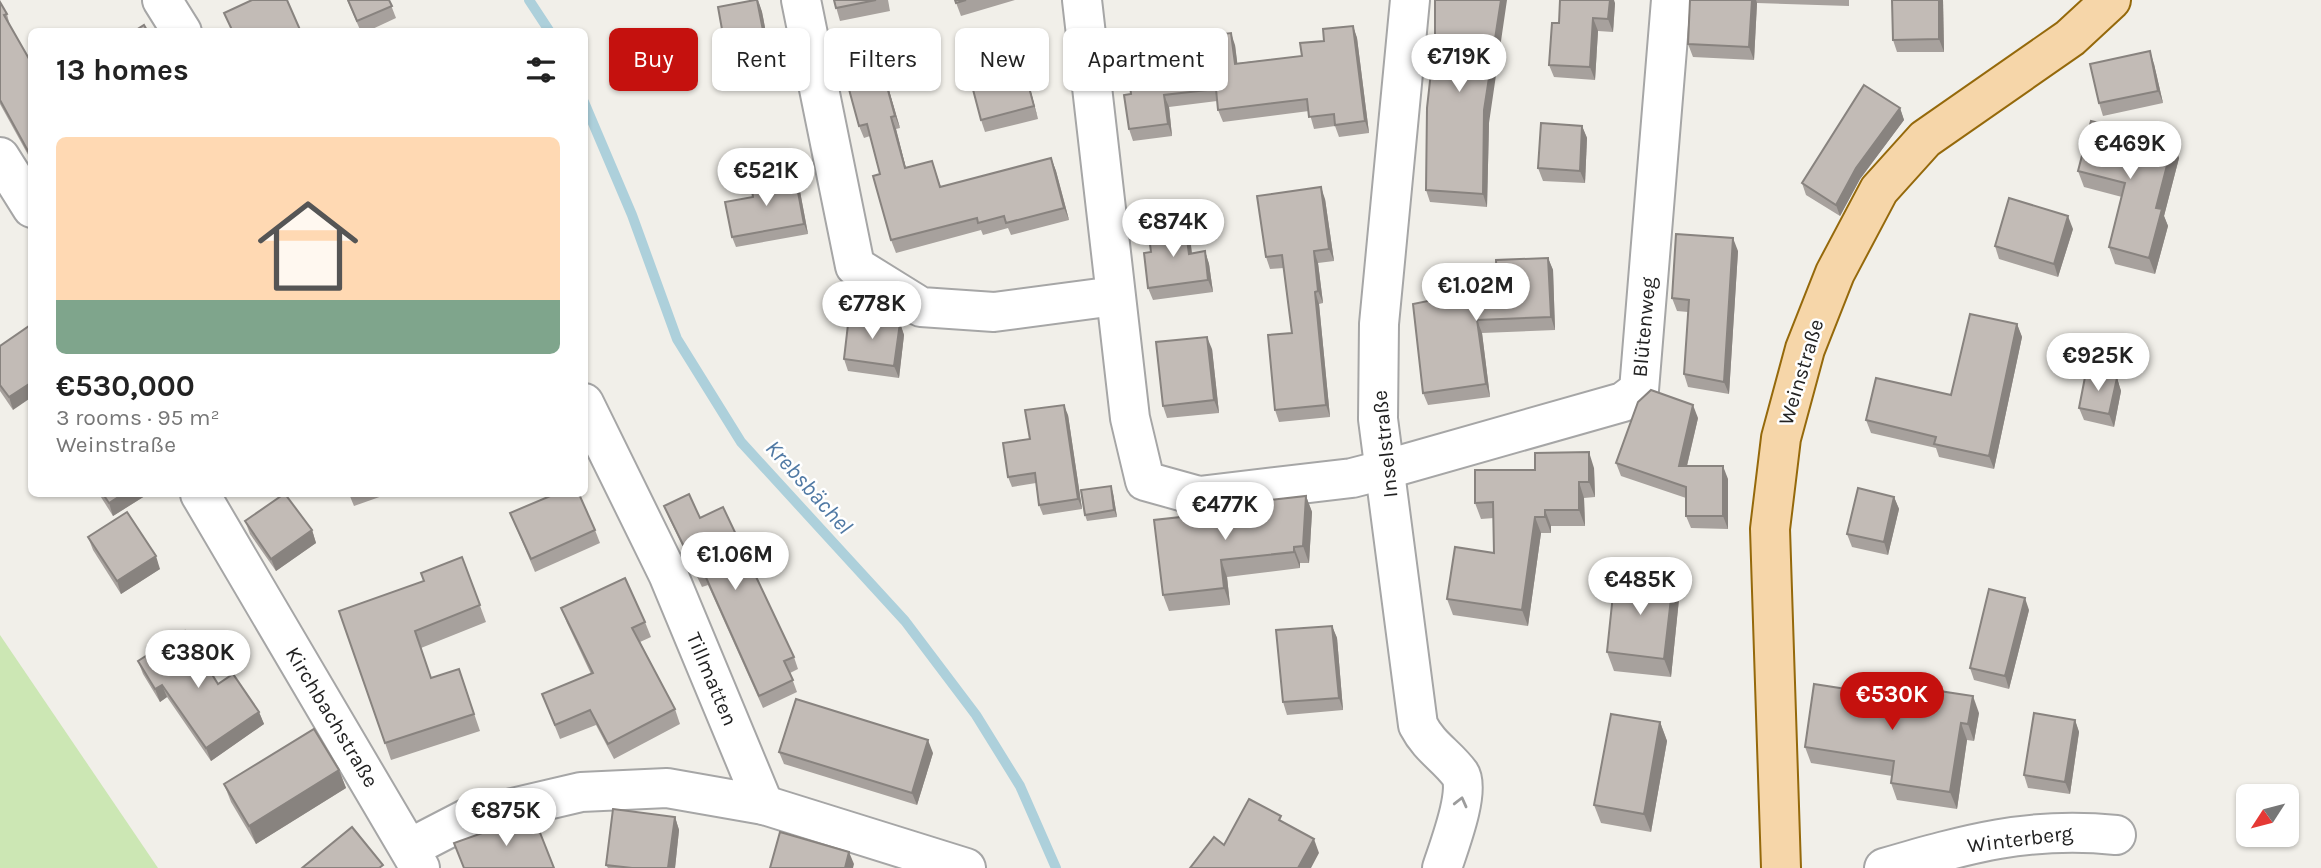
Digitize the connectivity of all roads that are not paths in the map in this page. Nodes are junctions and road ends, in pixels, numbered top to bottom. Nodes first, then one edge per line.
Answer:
1 (162, 0) edge
2 (801, 0) edge
3 (1082, 0) edge
4 (1410, 0) edge
5 (1671, 0) edge
6 (2111, 0) edge
7 (180, 28) edge
8 (0, 157) edge
9 (28, 198) edge
10 (1115, 296) junction
11 (588, 411) edge
12 (1387, 470) junction
13 (202, 497) edge
14 (764, 805) junction
15 (2116, 835) dead end
16 (415, 858) edge
17 (966, 868) edge
18 (1442, 868) edge
19 (1781, 868) edge
20 (1884, 868) edge

1 - 7 street
2 - 10 street
3 - 10 street
4 - 12 street, Inselstraße
5 - 12 street, Blütenweg
6 - 19 main road, Weinstraße
8 - 9 street
10 - 12 street, Blütenweg
11 - 14 street, Tillmatten
18 -> 12 street, Inselstraße
13 - 16 street, Kirchbachstraße
14 - 16 street
14 - 17 street
15 - 20 street, Winterberg

